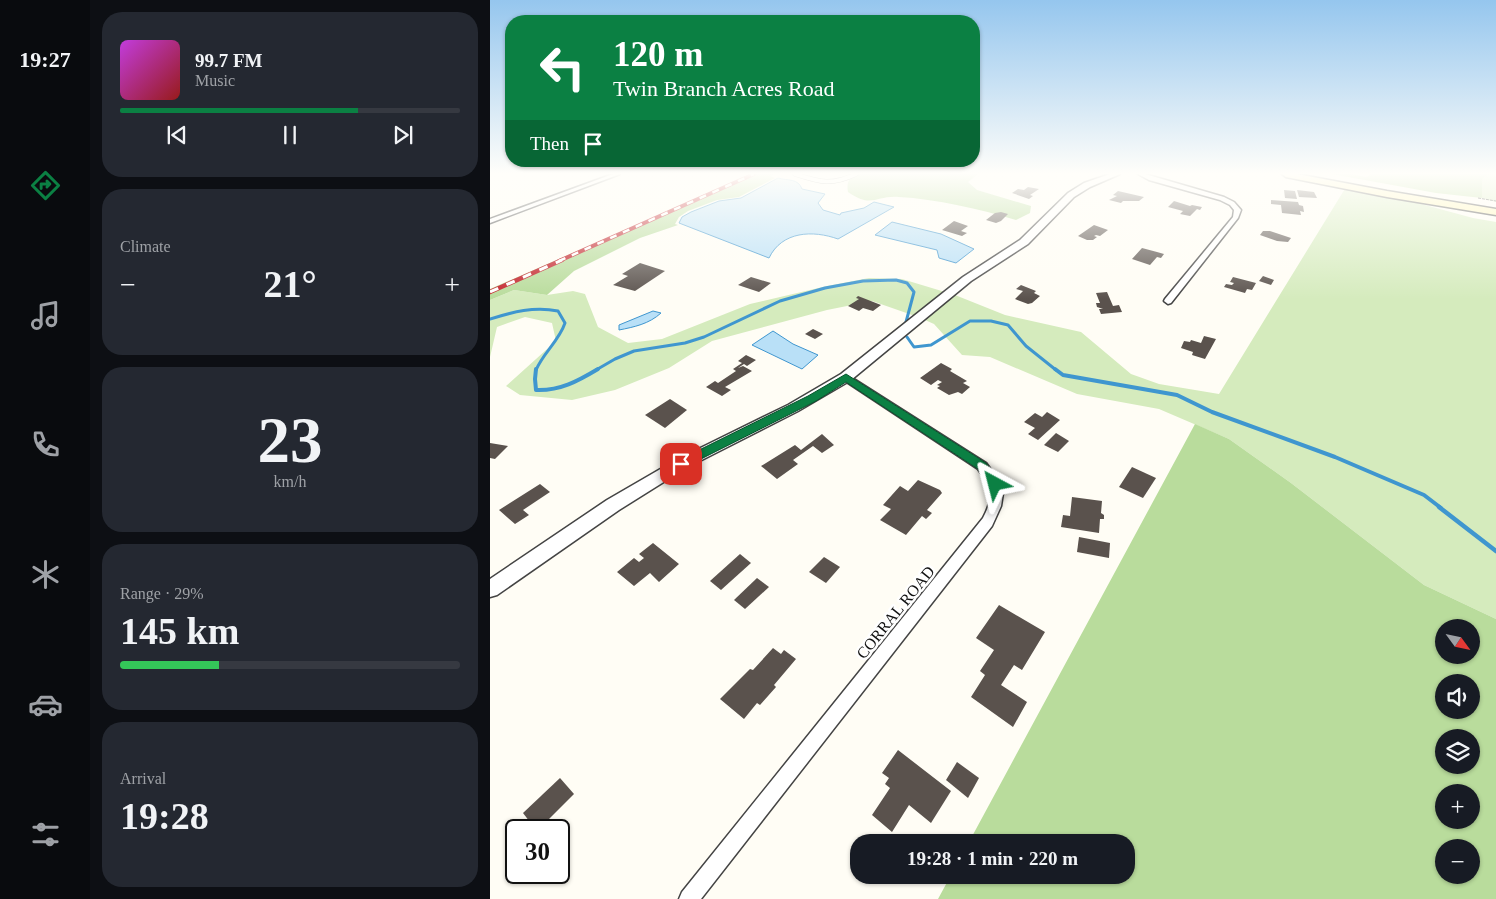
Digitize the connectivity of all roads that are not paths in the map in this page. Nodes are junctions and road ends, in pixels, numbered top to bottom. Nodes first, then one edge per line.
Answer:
1 (504, 216) edge
2 (1050, 216) edge
3 (1236, 216) edge
4 (490, 221) edge
5 (1168, 301) dead end
6 (846, 377) junction
7 (490, 589) edge
8 (689, 899) edge

1 - 4 street
2 - 6 street
3 - 5 street
6 - 7 street
6 - 8 street, CORRAL ROAD

